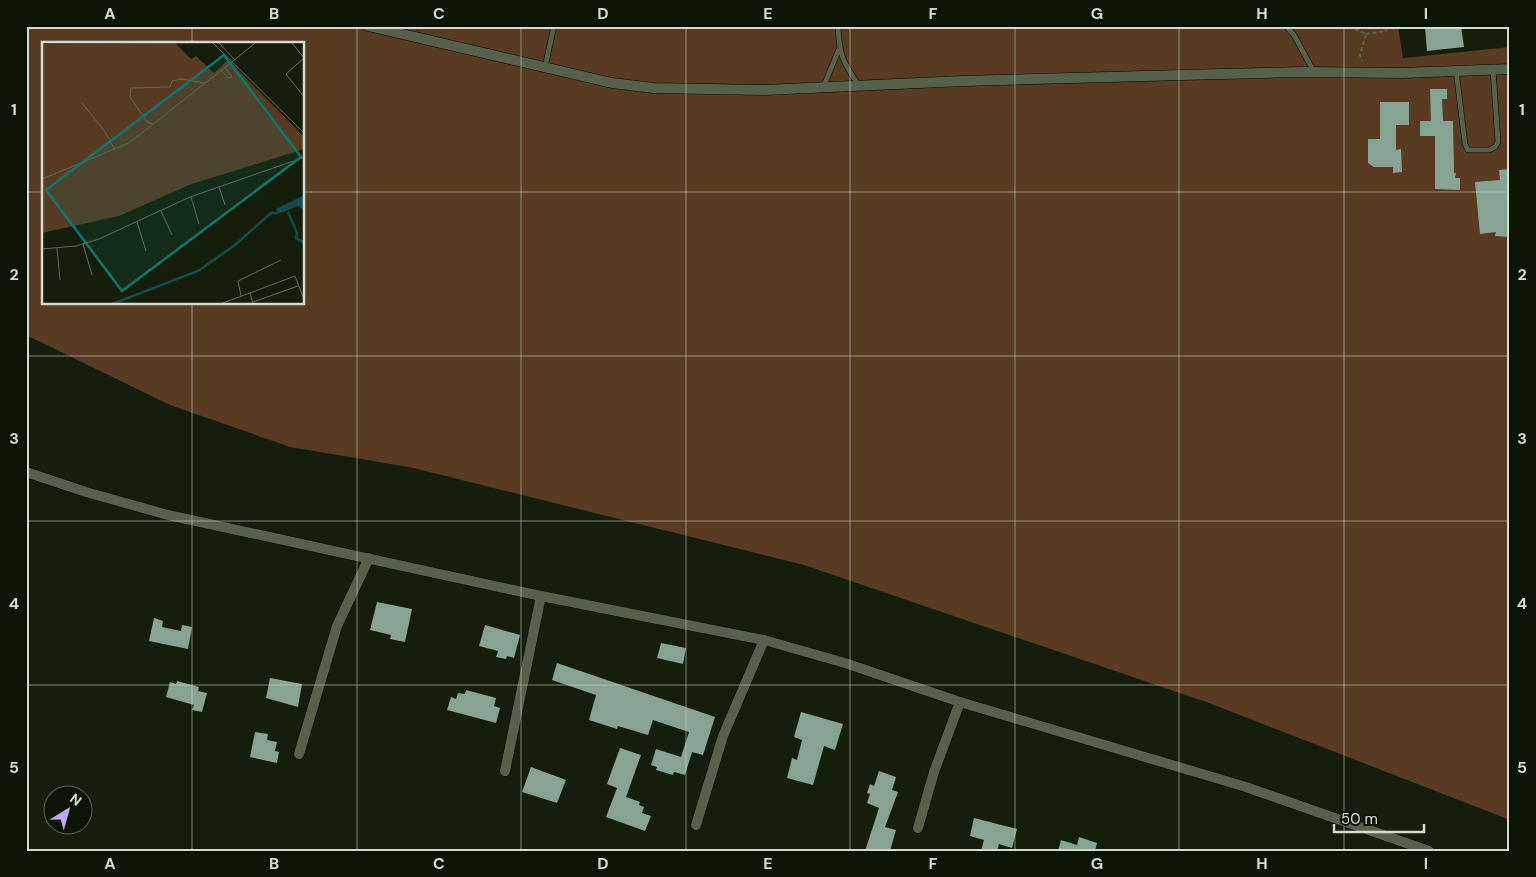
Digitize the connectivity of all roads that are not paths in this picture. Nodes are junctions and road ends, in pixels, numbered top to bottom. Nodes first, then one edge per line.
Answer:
1 (368, 26) edge
2 (554, 26) edge
3 (838, 26) edge
4 (1286, 26) edge
5 (839, 49) junction
6 (545, 68) junction
7 (1493, 68) junction
8 (1510, 69) edge
9 (1456, 70) junction
10 (1314, 72) junction
11 (859, 86) junction
12 (823, 88) junction
13 (26, 472) edge
14 (369, 558) junction
15 (541, 596) junction
16 (764, 640) junction
17 (960, 702) junction
18 (299, 754) dead end
19 (505, 771) dead end
20 (696, 825) dead end
21 (918, 828) dead end
22 (1429, 851) edge

1 - 6 street
2 - 6 lane
3 - 5 lane
4 - 10 lane
5 - 11 lane
5 - 12 lane
6 - 12 street
7 - 8 street
7 - 9 street
7 - 9 lane
9 - 10 street
10 - 11 street
11 - 12 street
13 - 14 street
14 - 15 street
14 - 18 street
15 - 16 street
15 - 19 street
16 - 17 street
16 - 20 street
17 - 21 street
17 - 22 street

